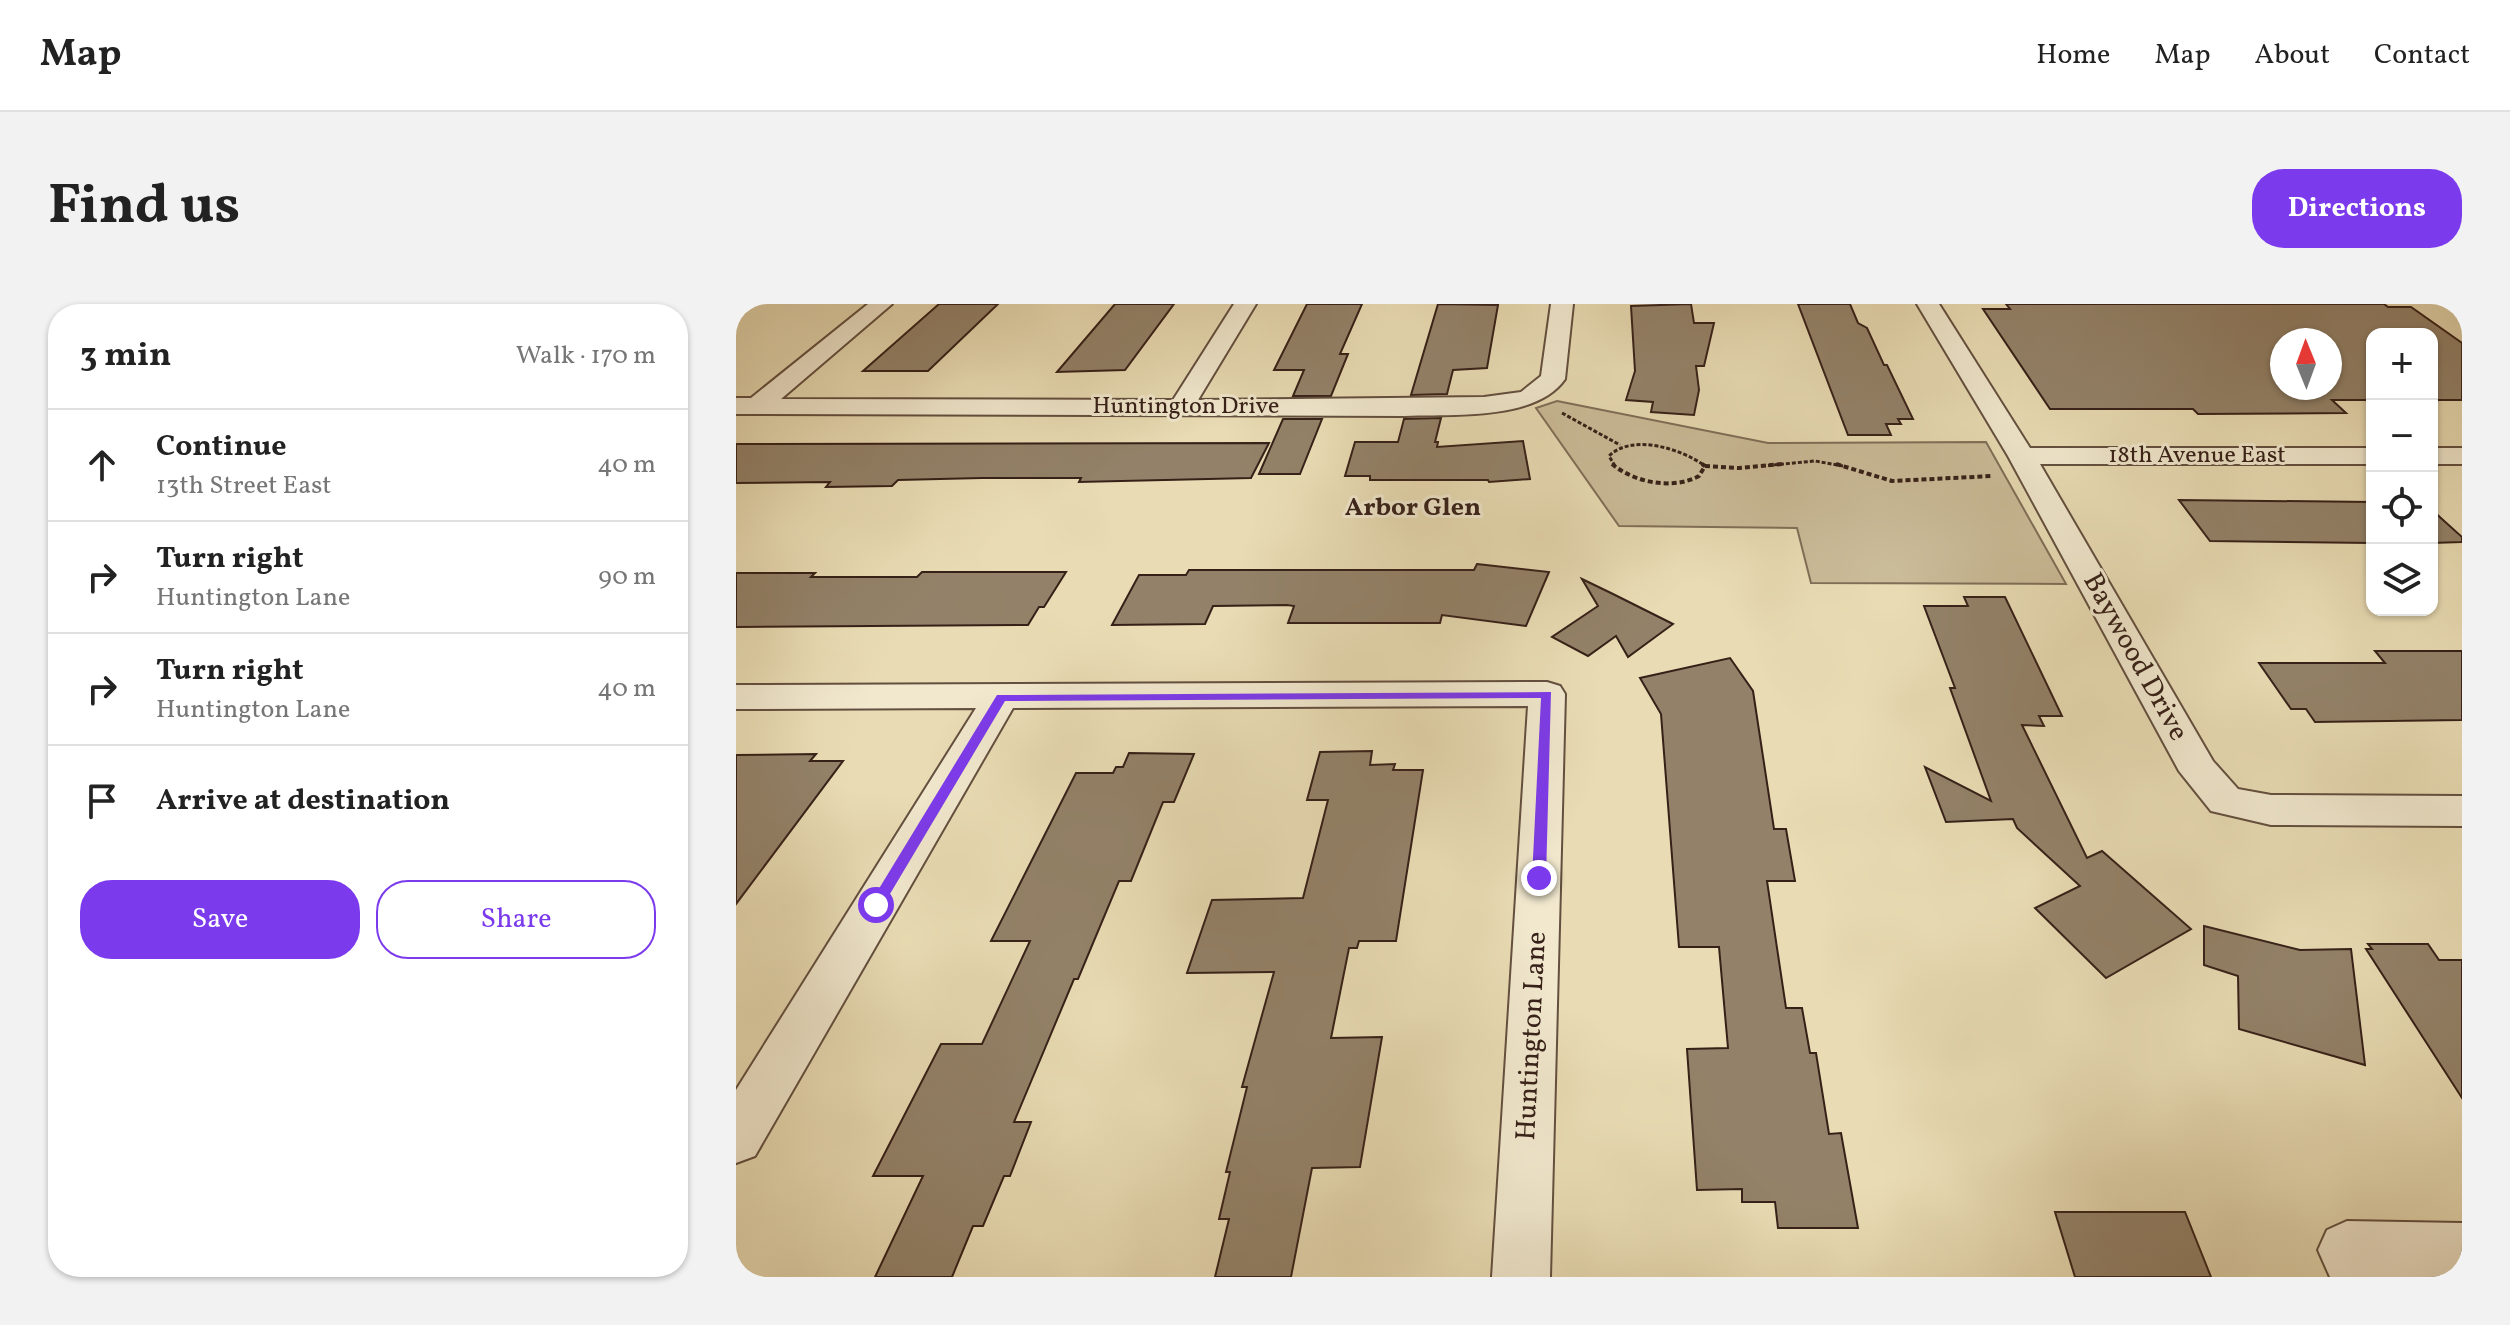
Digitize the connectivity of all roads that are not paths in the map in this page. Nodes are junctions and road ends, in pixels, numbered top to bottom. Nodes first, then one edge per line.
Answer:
1 (881, 304) edge
2 (1245, 304) edge
3 (1562, 304) edge
4 (1928, 304) edge
5 (747, 405) edge
6 (1181, 407) junction
7 (2022, 456) junction
8 (2366, 456) edge
9 (2438, 456) edge
10 (2462, 456) edge
11 (736, 697) edge
12 (1001, 697) junction
13 (2462, 811) edge
14 (736, 1138) edge
15 (2462, 1252) edge
16 (1521, 1277) edge
17 (2361, 1277) edge

1 - 5 street
2 - 6 street
3 - 6 street, Huntington Drive
4 - 7 street, Baywood Drive
5 - 6 street, Huntington Drive
7 - 8 street, 18th Avenue East
7 - 13 street, Baywood Drive
9 - 10 street
11 - 12 street, Huntington Lane
12 - 14 street
12 - 16 street, Huntington Lane
15 - 17 street

